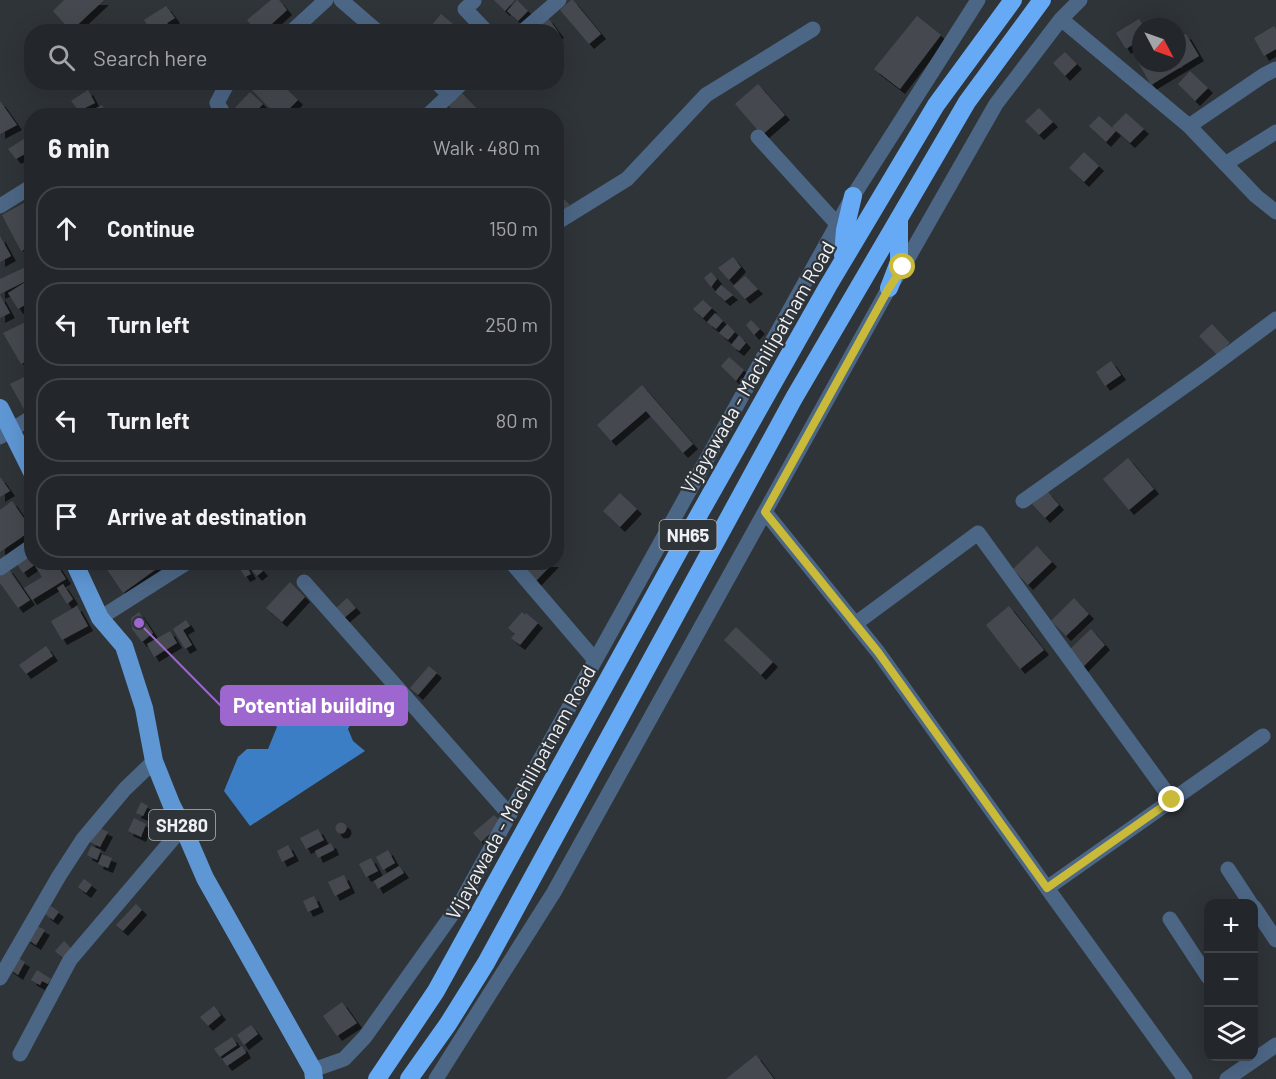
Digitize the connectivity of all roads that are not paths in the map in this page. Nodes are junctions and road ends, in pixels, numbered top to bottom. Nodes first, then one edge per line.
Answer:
1 (326, 0) edge
2 (341, 0) edge
3 (559, 0) edge
4 (978, 0) edge
5 (1013, 0) edge
6 (1042, 0) edge
7 (1080, 0) edge
8 (474, 1) edge
9 (1060, 19) junction
10 (300, 24) edge
11 (369, 24) edge
12 (479, 24) edge
13 (531, 24) edge
14 (813, 29) dead end
15 (1276, 69) edge
16 (224, 90) edge
17 (445, 90) edge
18 (454, 90) edge
19 (450, 94) junction
20 (220, 108) edge
21 (435, 108) edge
22 (1189, 126) junction
23 (1276, 132) edge
24 (758, 136) dead end
25 (1225, 164) junction
26 (24, 192) edge
27 (853, 196) junction
28 (0, 206) edge
29 (1276, 212) edge
30 (564, 218) edge
31 (899, 219) junction
32 (837, 224) junction
33 (843, 261) junction
34 (889, 288) junction
35 (1276, 319) edge
36 (0, 408) edge
37 (24, 422) edge
38 (5, 434) edge
39 (24, 461) edge
40 (1023, 501) dead end
41 (765, 512) junction
42 (24, 552) edge
43 (0, 568) edge
44 (78, 570) edge
45 (175, 570) edge
46 (518, 570) edge
47 (303, 582) dead end
48 (100, 618) junction
49 (855, 624) junction
50 (595, 660) junction
51 (1263, 736) dead end
52 (154, 761) junction
53 (1172, 800) junction
54 (509, 814) junction
55 (183, 827) junction
56 (1228, 869) dead end
57 (1047, 888) junction
58 (1248, 899) edge
59 (1258, 914) edge
60 (1170, 919) dead end
61 (1276, 940) edge
62 (1204, 970) edge
63 (0, 978) edge
64 (1276, 1045) edge
65 (1258, 1049) edge
66 (20, 1054) dead end
67 (1245, 1061) edge
68 (314, 1074) edge
69 (378, 1079) edge
70 (409, 1079) edge
71 (436, 1079) edge
72 (1185, 1079) edge
73 (1227, 1079) edge

1 - 10 street
2 - 11 street
3 - 13 street
4 - 27 street
5 - 33 highway, Vijayawada - Machilipatnam Road / NH65
6 - 31 highway, NH65
7 - 9 street
8 - 12 street
9 - 22 street
9 - 34 street
14 - 30 street
15 - 22 street
16 - 20 street
17 - 19 street
18 - 19 street
19 - 21 street
22 - 25 street
23 - 25 street
24 - 32 street
25 - 29 street
26 - 28 street
27 - 32 street
27 - 33 highway
31 - 34 highway
31 - 70 highway, NH65
32 - 50 street
33 - 69 highway, Vijayawada - Machilipatnam Road / NH65
34 - 41 street
35 - 40 street
36 - 38 main road
37 - 38 street
38 - 39 main road
41 - 49 street
41 - 71 street
42 - 43 street
44 - 48 main road, SH280
45 - 48 street
46 - 50 street
47 - 54 street
48 - 52 main road, SH280
49 - 53 street
49 - 57 street
50 - 54 street
51 - 53 street
52 - 55 main road, SH280
52 - 63 street
53 - 57 street
54 - 68 street
55 - 66 street
55 - 68 main road, SH280
56 - 58 street
57 - 72 street
59 - 61 street
60 - 62 street
64 - 65 street
67 - 73 street

